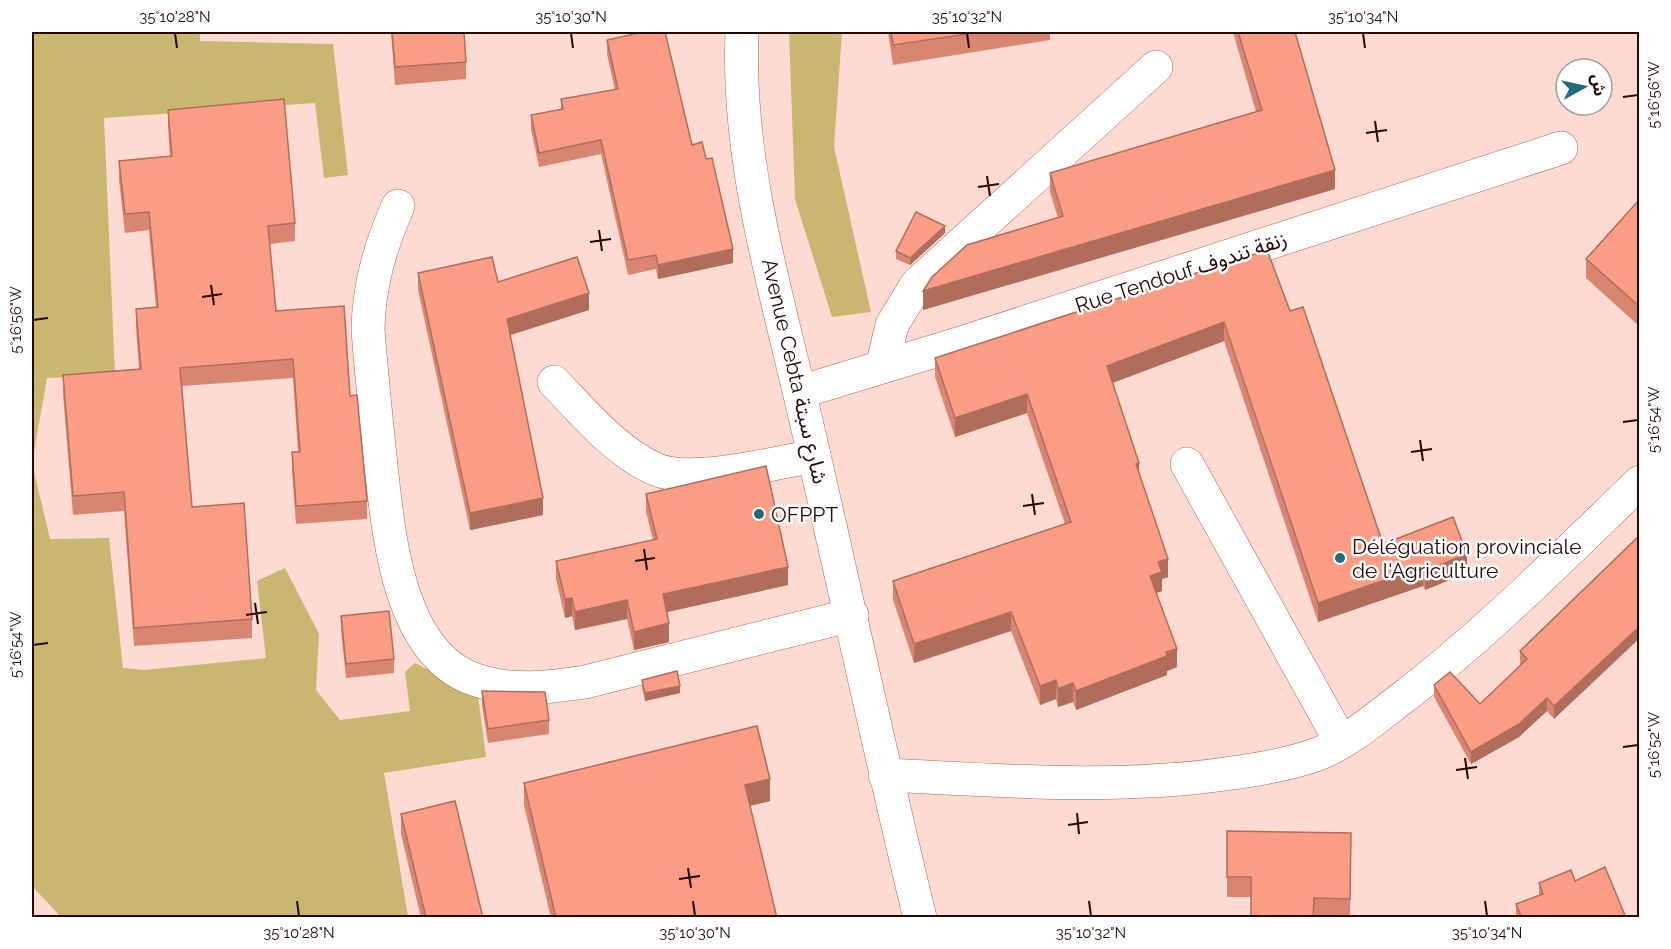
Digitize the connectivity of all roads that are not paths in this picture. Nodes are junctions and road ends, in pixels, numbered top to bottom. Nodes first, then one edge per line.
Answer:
1 (741, 32) edge
2 (1156, 67) dead end
3 (1561, 148) dead end
4 (398, 206) dead end
5 (882, 367) junction
6 (554, 382) dead end
7 (800, 392) junction
8 (814, 456) junction
9 (1187, 464) dead end
10 (1640, 482) edge
11 (852, 615) junction
12 (1341, 742) junction
13 (885, 775) junction
14 (920, 918) edge

1 - 7 street, Avenue Cebta شارع سبتة
2 - 5 street
3 - 5 street, Rue Tendouf زنقة تندوف
4 - 11 street
5 - 7 street, Rue Tendouf زنقة تندوف
6 - 8 street
7 - 8 street, Avenue Cebta شارع سبتة
8 - 11 street, Avenue Cebta شارع سبتة
9 - 12 street
10 - 12 street
11 - 13 street, Avenue Cebta شارع سبتة
12 - 13 street
13 - 14 street, Avenue Cebta شارع سبتة

